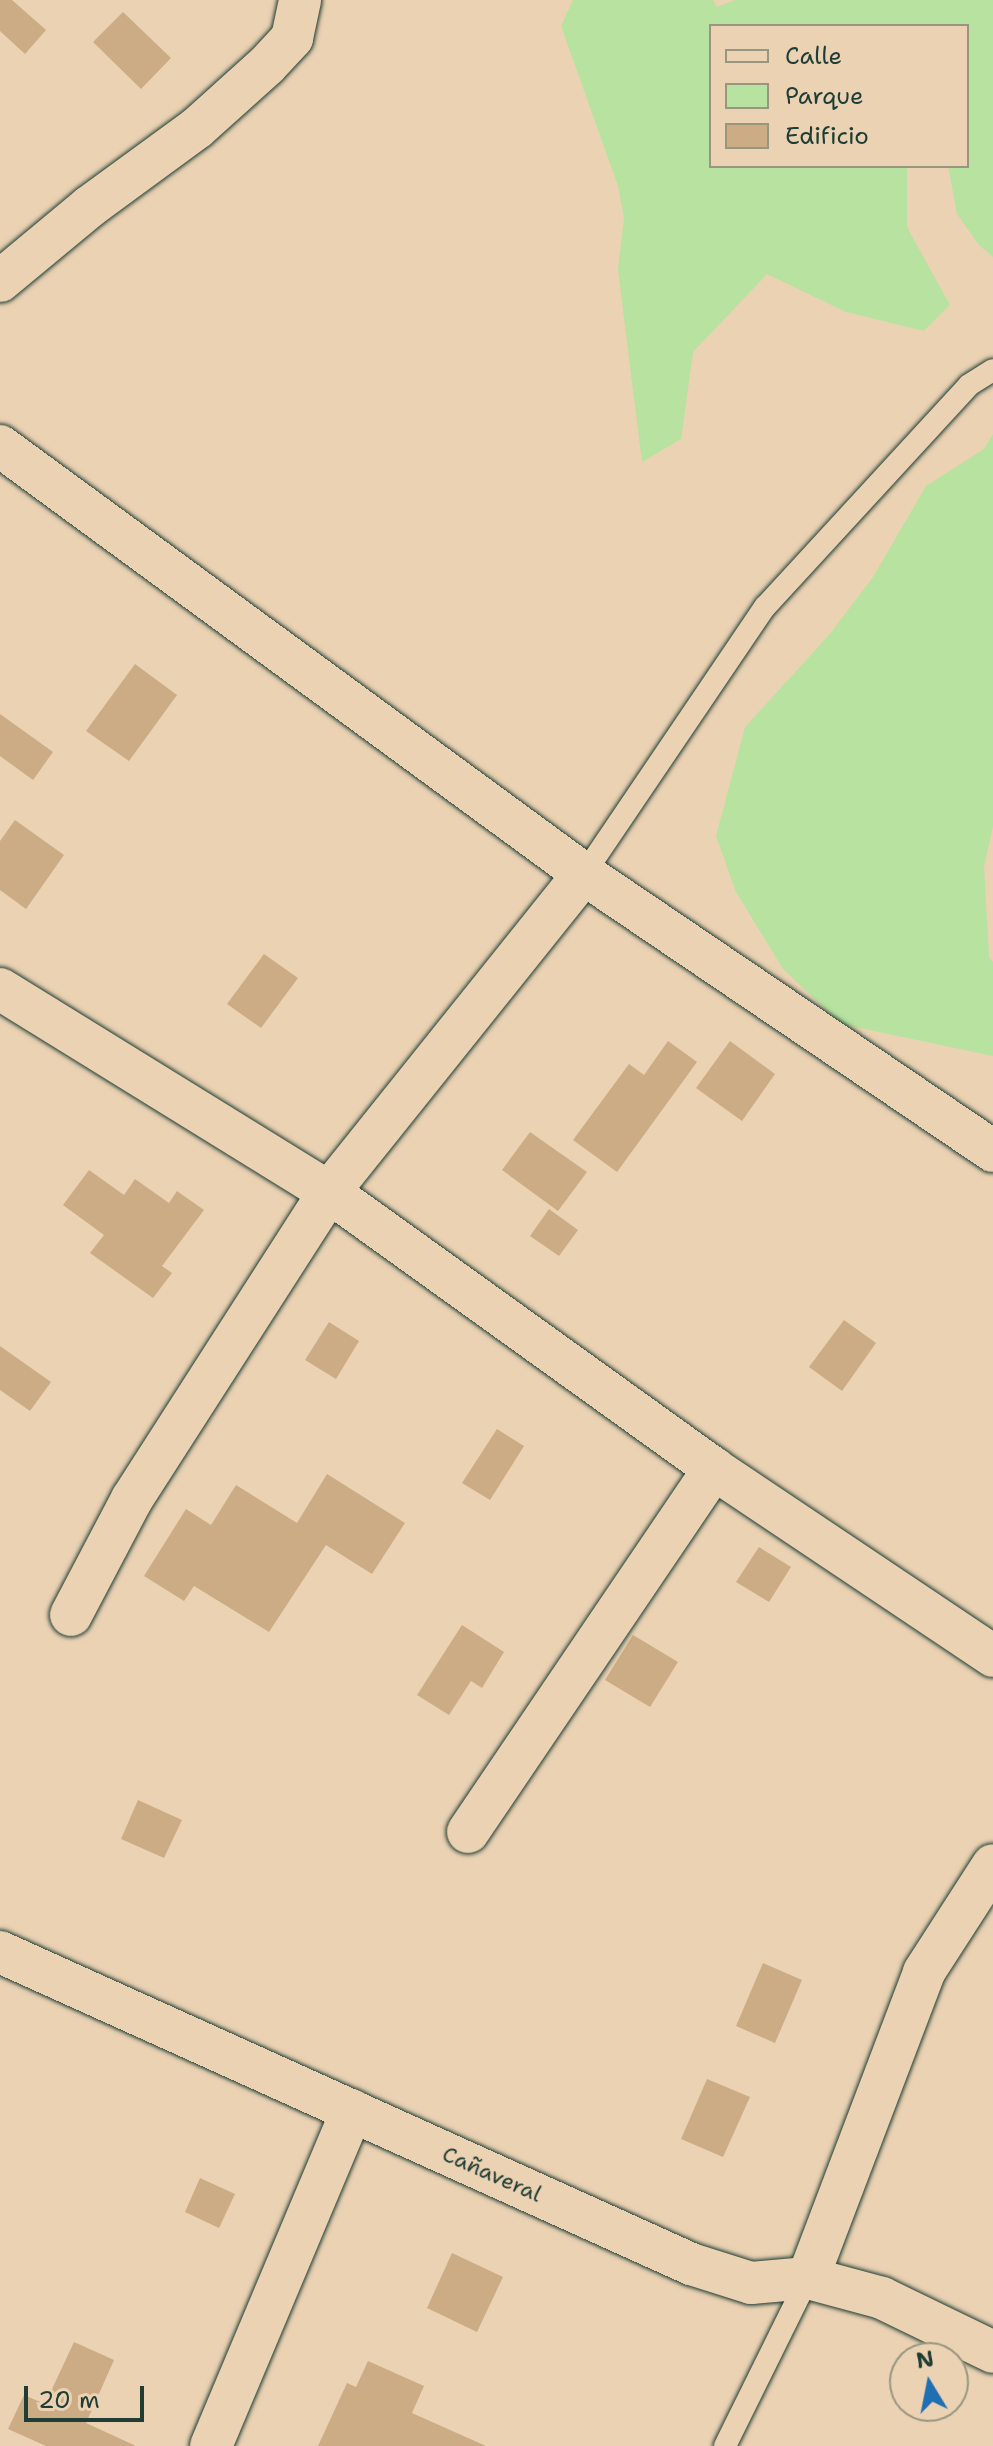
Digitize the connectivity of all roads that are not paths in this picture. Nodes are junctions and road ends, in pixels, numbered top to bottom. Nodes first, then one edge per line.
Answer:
1 (300, 0) edge
2 (0, 281) edge
3 (993, 370) edge
4 (0, 446) edge
5 (584, 874) junction
6 (0, 989) edge
7 (993, 1151) edge
8 (329, 1192) junction
9 (714, 1469) junction
10 (71, 1615) dead end
11 (993, 1656) edge
12 (468, 1832) dead end
13 (993, 1865) edge
14 (0, 1952) edge
15 (352, 2110) junction
16 (808, 2278) junction
17 (993, 2352) edge
18 (211, 2446) edge
19 (725, 2446) edge

1 - 2 street
3 - 5 lane
4 - 5 street
5 - 7 street
5 - 8 street
6 - 8 street
8 - 9 street
8 - 10 street
9 - 11 street
9 - 12 street
13 - 16 street
14 - 15 street, Cañaveral
15 - 16 street, Cañaveral
15 - 18 street
16 - 17 street, Cañaveral
16 - 19 lane

